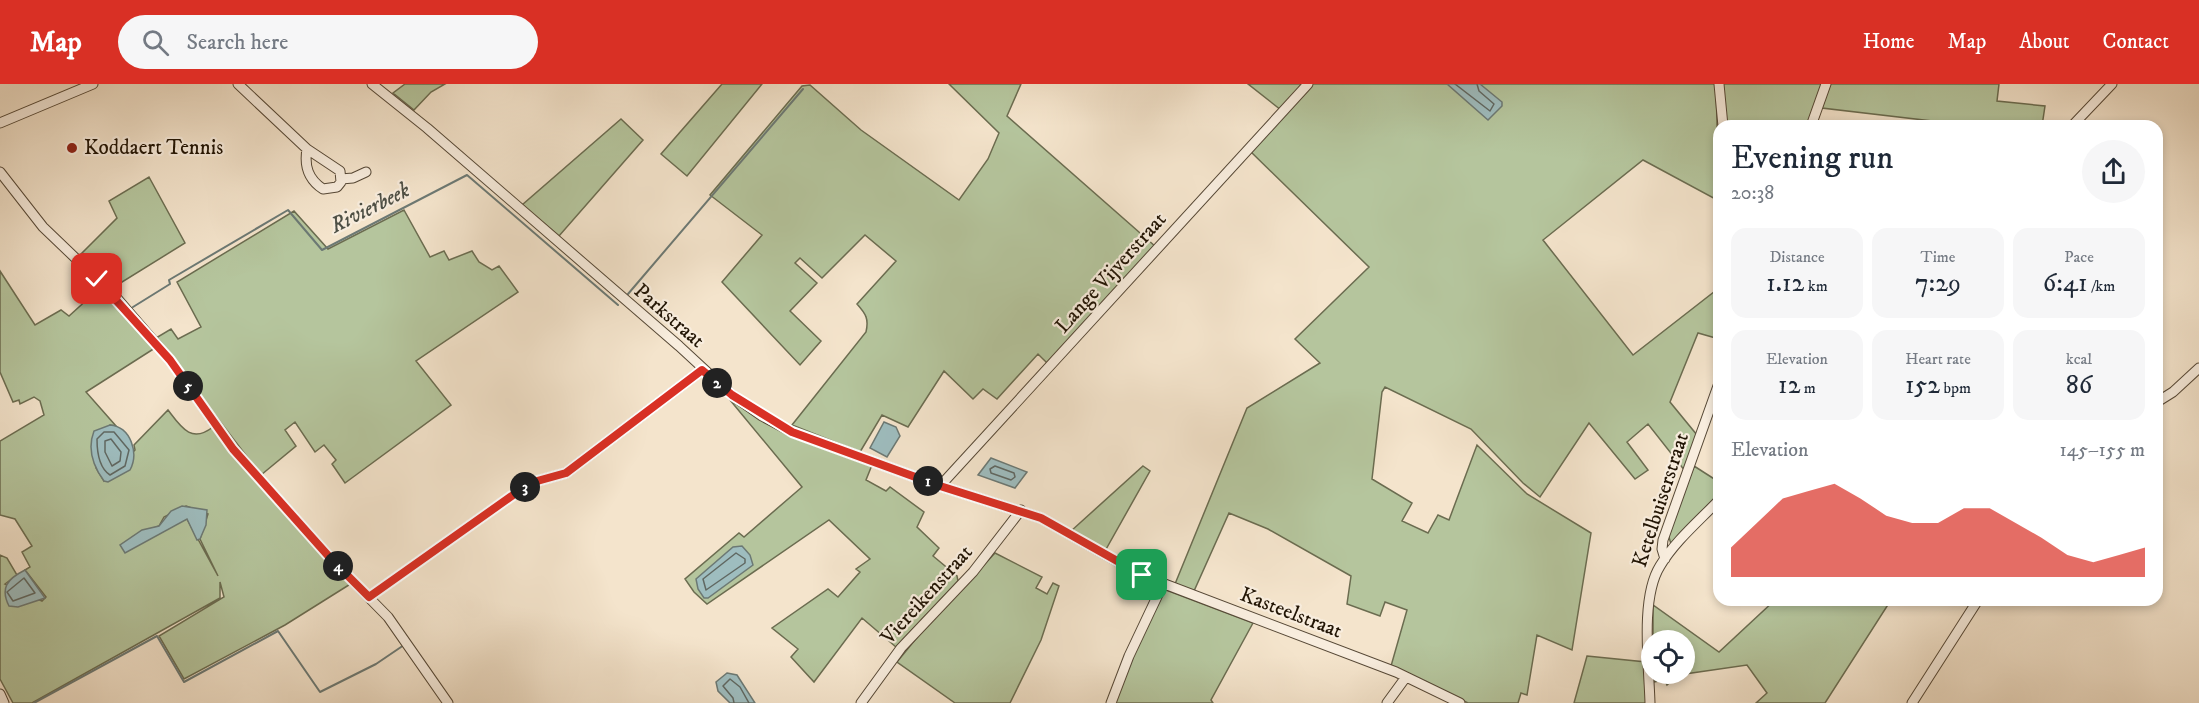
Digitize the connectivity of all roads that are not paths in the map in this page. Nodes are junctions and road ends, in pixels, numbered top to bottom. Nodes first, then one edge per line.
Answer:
1 (93, 84) edge
2 (238, 84) edge
3 (372, 84) edge
4 (1308, 84) edge
5 (1719, 84) edge
6 (1826, 84) edge
7 (2112, 84) edge
8 (1723, 120) edge
9 (1812, 120) edge
10 (2078, 120) edge
11 (0, 123) edge
12 (307, 149) junction
13 (0, 172) edge
14 (366, 172) dead end
15 (341, 179) junction
16 (2199, 368) edge
17 (702, 370) junction
18 (2163, 398) edge
19 (1713, 400) edge
20 (940, 486) junction
21 (1713, 507) edge
22 (1022, 510) junction
23 (1665, 559) junction
24 (1163, 584) junction
25 (369, 597) junction
26 (1974, 606) edge
27 (1406, 677) junction
28 (0, 694) edge
29 (4, 703) edge
30 (448, 703) edge
31 (861, 703) edge
32 (1111, 703) edge
33 (1387, 703) edge
34 (1460, 703) edge
35 (1650, 703) edge
36 (1912, 703) edge

1 - 11 street
2 - 12 street
3 - 17 street, Parkstraat
4 - 20 street, Lange Vijverstraat
5 - 8 street
6 - 9 street
7 - 10 street
12 - 15 street
12 - 15 street
13 - 25 street
14 - 15 street
16 - 18 street
17 - 20 street, Parkstraat
17 - 25 street
19 - 23 street, Ketelbuiserstraat
20 - 22 street, Parkstraat
21 - 23 street
22 - 24 street, Kasteelstraat
22 - 31 street, Viereikenstraat
23 - 35 street, Ketelbuiserstraat
24 - 27 street, Kasteelstraat
24 - 32 street
25 - 30 street
26 - 36 street
27 - 33 street
27 - 34 street, Kasteelstraat
28 - 29 street

